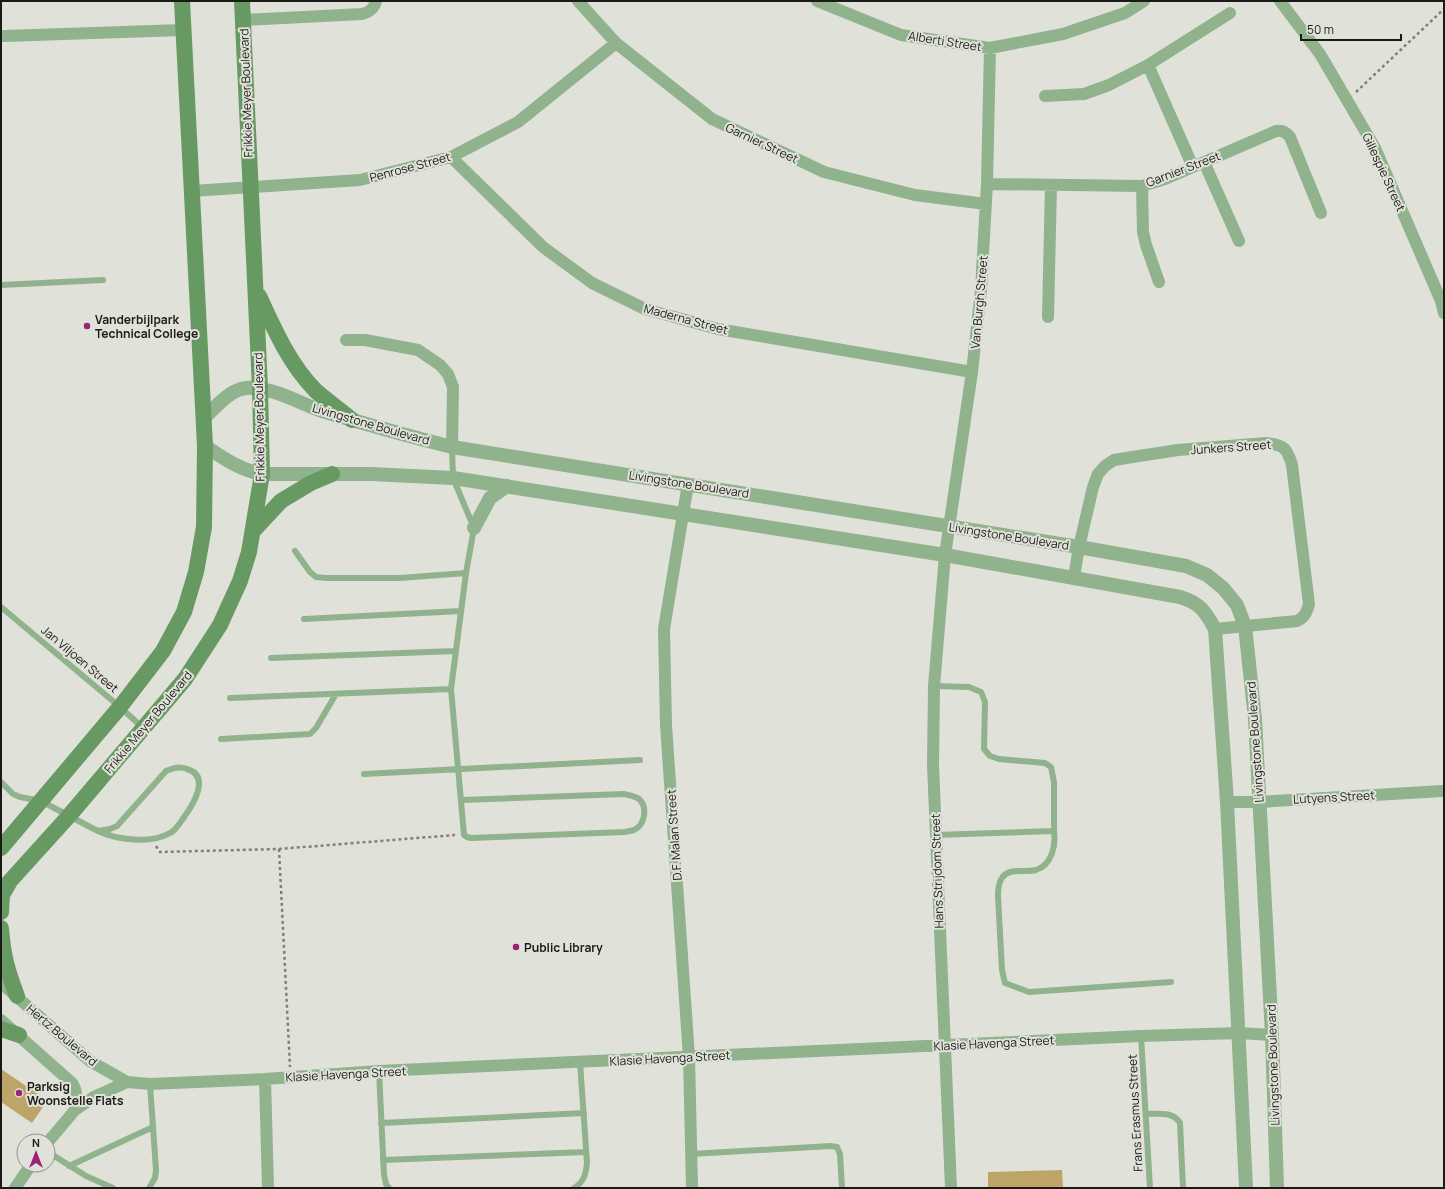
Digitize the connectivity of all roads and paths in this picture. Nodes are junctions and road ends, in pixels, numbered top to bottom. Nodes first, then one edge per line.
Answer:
1 (182, 1) edge
2 (242, 1) edge
3 (376, 1) edge
4 (578, 1) edge
5 (817, 1) edge
6 (1144, 1) edge
7 (1280, 1) edge
8 (1444, 9) edge
9 (1230, 13) dead end
10 (242, 20) junction
11 (183, 30) junction
12 (4, 36) dead end
13 (616, 43) junction
14 (990, 48) junction
15 (1148, 64) junction
16 (1045, 96) dead end
17 (1347, 101) junction
18 (450, 157) junction
19 (1204, 162) junction
20 (1193, 167) junction
21 (987, 184) junction
22 (1051, 185) junction
23 (250, 186) junction
24 (1142, 186) junction
25 (192, 191) junction
26 (986, 204) junction
27 (1321, 213) dead end
28 (1239, 240) dead end
29 (103, 280) dead end
30 (1158, 282) dead end
31 (1, 285) edge
32 (256, 290) junction
33 (1442, 300) edge
34 (1444, 313) edge
35 (1048, 317) dead end
36 (346, 340) dead end
37 (972, 372) junction
38 (260, 388) junction
39 (204, 418) junction
40 (352, 420) junction
41 (205, 446) junction
42 (452, 446) junction
43 (262, 474) junction
44 (332, 474) junction
45 (453, 478) junction
46 (688, 484) junction
47 (508, 486) junction
48 (684, 514) junction
49 (948, 526) junction
50 (474, 528) junction
51 (253, 531) junction
52 (1079, 547) junction
53 (295, 551) dead end
54 (944, 555) junction
55 (466, 573) junction
56 (1074, 577) junction
57 (1, 607) edge
58 (461, 611) junction
59 (304, 618) dead end
60 (1245, 626) junction
61 (1216, 628) junction
62 (455, 651) junction
63 (271, 658) dead end
64 (934, 686) junction
65 (451, 689) junction
66 (336, 694) junction
67 (230, 698) dead end
68 (120, 707) junction
69 (143, 729) junction
70 (221, 739) dead end
71 (640, 760) dead end
72 (459, 769) junction
73 (364, 774) dead end
74 (1, 782) edge
75 (1442, 791) dead end
76 (462, 800) junction
77 (42, 801) junction
78 (1227, 802) junction
79 (1260, 802) junction
80 (68, 817) junction
81 (98, 830) junction
82 (1054, 831) junction
83 (464, 834) junction
84 (935, 834) junction
85 (150, 838) junction
86 (1, 848) edge
87 (280, 848) junction
88 (12, 878) junction
89 (1, 891) edge
90 (1, 912) edge
91 (1, 928) edge
92 (1170, 982) dead end
93 (1, 983) edge
94 (17, 996) junction
95 (1, 1020) edge
96 (1, 1029) edge
97 (1239, 1032) junction
98 (20, 1035) junction
99 (1272, 1035) junction
100 (1141, 1036) junction
101 (944, 1045) junction
102 (689, 1057) junction
103 (580, 1062) junction
104 (379, 1071) junction
105 (290, 1077) junction
106 (265, 1079) junction
107 (127, 1082) junction
108 (150, 1084) junction
109 (75, 1110) junction
110 (584, 1113) junction
111 (1146, 1114) junction
112 (381, 1123) junction
113 (153, 1127) junction
114 (56, 1133) edge
115 (586, 1152) junction
116 (691, 1154) junction
117 (56, 1157) edge
118 (383, 1160) junction
119 (69, 1166) junction
120 (25, 1173) edge
121 (15, 1188) edge
122 (113, 1188) edge
123 (149, 1188) edge
124 (268, 1188) edge
125 (389, 1188) edge
126 (574, 1188) edge
127 (692, 1188) edge
128 (842, 1188) edge
129 (950, 1188) edge
130 (1150, 1188) edge
131 (1183, 1188) edge
132 (1246, 1188) edge
133 (1277, 1188) edge

1 - 11 main road
2 - 10 main road, Frikkie Meyer Boulevard
3 - 10 street
4 - 13 street, Garnier Street
5 - 14 street, Alberti Street
6 - 14 street, Alberti Street
7 - 17 street, Gillespie Street
8 - 17 path
9 - 15 street
10 - 23 main road, Frikkie Meyer Boulevard
11 - 12 street
11 - 25 main road
13 - 18 street, Penrose Street
13 - 26 street, Garnier Street
14 - 21 street, Van Burgh Street
15 - 16 street
15 - 20 street
17 - 33 street, Gillespie Street
18 - 23 street, Penrose Street
18 - 37 street, Maderna Street
19 - 20 street, Garnier Street
19 - 27 street, Garnier Street
19 - 28 street
20 - 24 street, Garnier Street
21 - 22 street, Garnier Street
21 - 26 street, Van Burgh Street
22 - 24 street, Garnier Street
22 - 35 street
23 - 25 street, Penrose Street
23 - 32 main road, Frikkie Meyer Boulevard
24 - 30 street
25 - 39 main road
26 - 37 street, Van Burgh Street
29 - 31 lane
32 - 38 main road, Frikkie Meyer Boulevard
32 - 40 main road
33 - 34 street, Gillespie Street
36 - 42 street
37 - 49 street, Van Burgh Street
38 - 39 street, Livingstone Boulevard
38 - 40 street, Livingstone Boulevard
38 - 43 main road, Frikkie Meyer Boulevard
39 - 41 main road
40 - 42 street, Livingstone Boulevard
41 - 43 street
41 - 68 main road
42 - 45 lane
42 - 46 street, Livingstone Boulevard
43 - 44 street
43 - 51 main road, Frikkie Meyer Boulevard
44 - 45 street
44 - 51 main road
45 - 47 street
45 - 50 lane
46 - 48 street, D.F. Malan Street
46 - 49 street, Livingstone Boulevard
47 - 48 street
47 - 50 street
48 - 54 street
48 - 102 street, D.F. Malan Street
49 - 52 street, Livingstone Boulevard
49 - 54 street, Van Burgh Street
50 - 55 lane
51 - 69 main road, Frikkie Meyer Boulevard
52 - 56 street, Junkers Street
52 - 60 street, Livingstone Boulevard
52 - 60 street, Junkers Street
53 - 55 lane
54 - 56 street
54 - 64 street, Hans Strijdom Street
55 - 58 lane
56 - 61 street
57 - 68 lane, Jan Viljoen Street
58 - 59 lane
58 - 62 lane
60 - 61 street, Junkers Street
60 - 79 street, Livingstone Boulevard
61 - 78 street
62 - 63 lane
62 - 65 lane
64 - 82 lane
64 - 84 street, Hans Strijdom Street
65 - 66 lane
65 - 72 lane
66 - 67 lane
66 - 70 lane
68 - 69 lane, Jan Viljoen Street
68 - 77 main road
69 - 80 main road, Frikkie Meyer Boulevard
71 - 72 lane
72 - 73 lane
72 - 76 lane
74 - 77 lane
75 - 79 street, Lutyens Street
76 - 83 lane
76 - 83 lane
77 - 80 lane
77 - 86 main road
78 - 79 street, Lutyens Street
78 - 97 street
79 - 99 street, Livingstone Boulevard
80 - 81 lane
80 - 88 main road, Frikkie Meyer Boulevard
81 - 85 lane
81 - 85 lane
82 - 84 lane
82 - 92 lane
83 - 87 path
84 - 101 street, Hans Strijdom Street
85 - 87 path
87 - 105 path
88 - 89 main road, Frikkie Meyer Boulevard
88 - 90 main road
91 - 94 main road
93 - 94 street, Hertz Boulevard
94 - 107 street, Hertz Boulevard
95 - 98 street
96 - 98 main road
97 - 99 street, Klasie Havenga Street
97 - 100 street, Klasie Havenga Street
97 - 132 street
98 - 109 street
99 - 133 street, Livingstone Boulevard
100 - 101 street, Klasie Havenga Street
100 - 111 lane, Frans Erasmus Street
101 - 102 street, Klasie Havenga Street
101 - 129 street, Hans Strijdom Street
102 - 103 street, Klasie Havenga Street
102 - 116 street, D.F. Malan Street
103 - 104 street, Klasie Havenga Street
103 - 110 lane
104 - 105 street, Klasie Havenga Street
104 - 112 lane
105 - 106 street, Klasie Havenga Street
106 - 108 street, Klasie Havenga Street
106 - 124 street
107 - 108 street, Klasie Havenga Street
107 - 109 street, Klasie Havenga Street
108 - 113 lane
109 - 114 street, Klasie Havenga Street
110 - 112 lane
110 - 115 lane
111 - 130 lane, Frans Erasmus Street
111 - 131 lane
112 - 118 lane
113 - 119 lane
113 - 123 lane
115 - 118 lane
115 - 126 lane
116 - 127 street, D.F. Malan Street
116 - 128 lane
117 - 119 lane
118 - 125 lane
119 - 122 lane
120 - 121 street

